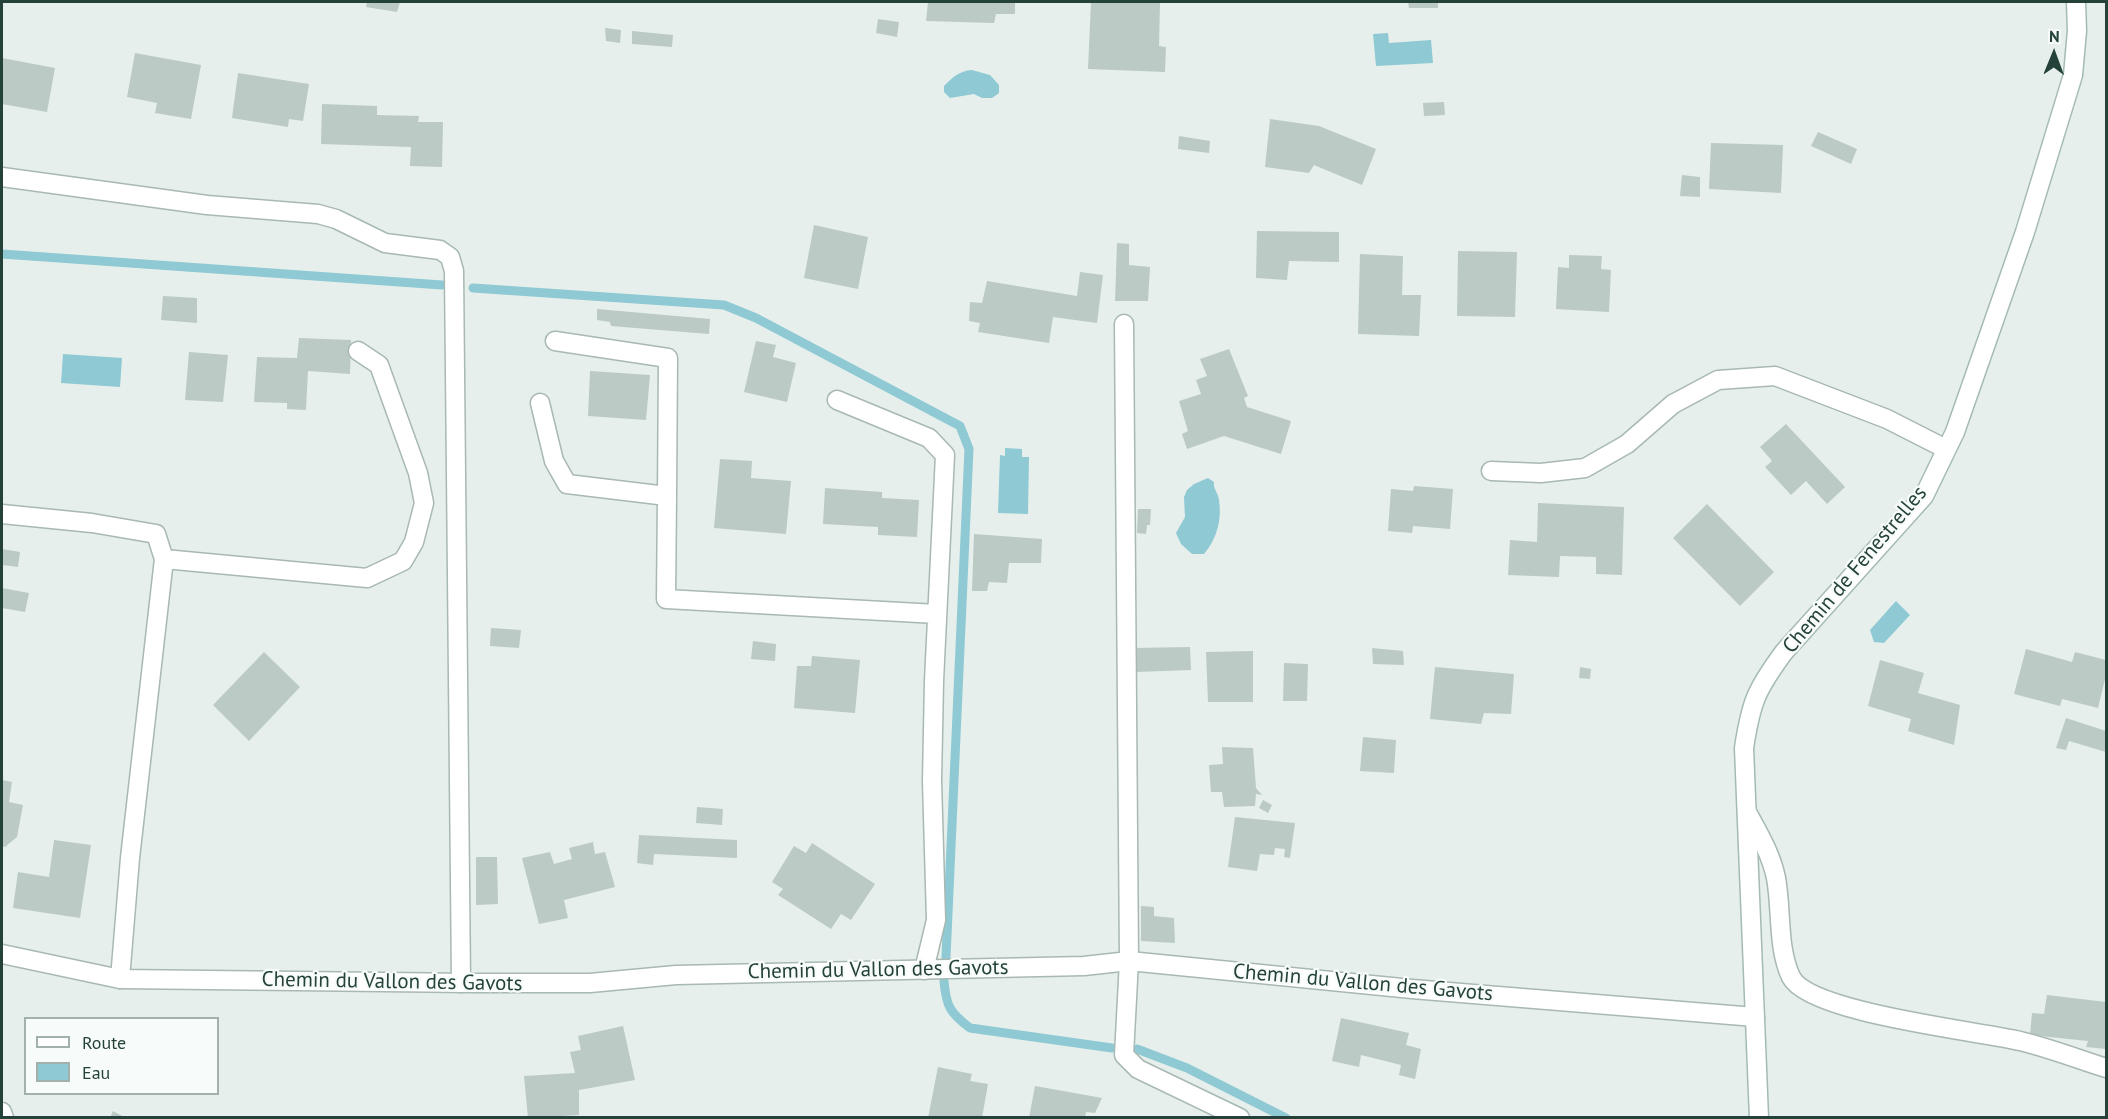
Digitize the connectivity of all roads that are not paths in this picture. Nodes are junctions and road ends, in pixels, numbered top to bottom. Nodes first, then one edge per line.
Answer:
1 (2076, 2) edge
2 (2, 177) edge
3 (1124, 324) dead end
4 (555, 341) dead end
5 (358, 351) dead end
6 (837, 400) dead end
7 (540, 403) dead end
8 (1946, 449) junction
9 (1491, 471) dead end
10 (667, 496) junction
11 (2, 514) edge
12 (164, 559) junction
13 (937, 614) junction
14 (1747, 812) junction
15 (2, 954) edge
16 (1129, 961) junction
17 (924, 970) junction
18 (120, 979) junction
19 (461, 983) junction
20 (1755, 1017) junction
21 (2106, 1068) edge
22 (2, 1112) edge
23 (4, 1118) edge
24 (1240, 1118) edge
25 (1759, 1118) edge

1 - 8 street, Chemin de Fenestrelles
2 - 19 street
3 - 16 street
4 - 10 street
5 - 12 street
6 - 13 street
7 - 10 street
8 - 9 street
8 - 14 street, Chemin de Fenestrelles
10 - 13 street
11 - 12 street
12 - 18 street
13 - 17 street
14 - 20 street, Chemin de Fenestrelles
14 - 21 street
15 - 18 street, Chemin du Vallon des Gavots
16 - 17 street, Chemin du Vallon des Gavots
16 - 20 street, Chemin du Vallon des Gavots
16 - 24 street
17 - 19 street, Chemin du Vallon des Gavots
18 - 19 street, Chemin du Vallon des Gavots
20 - 25 street, Chemin de Fenestrelles
22 - 23 street

